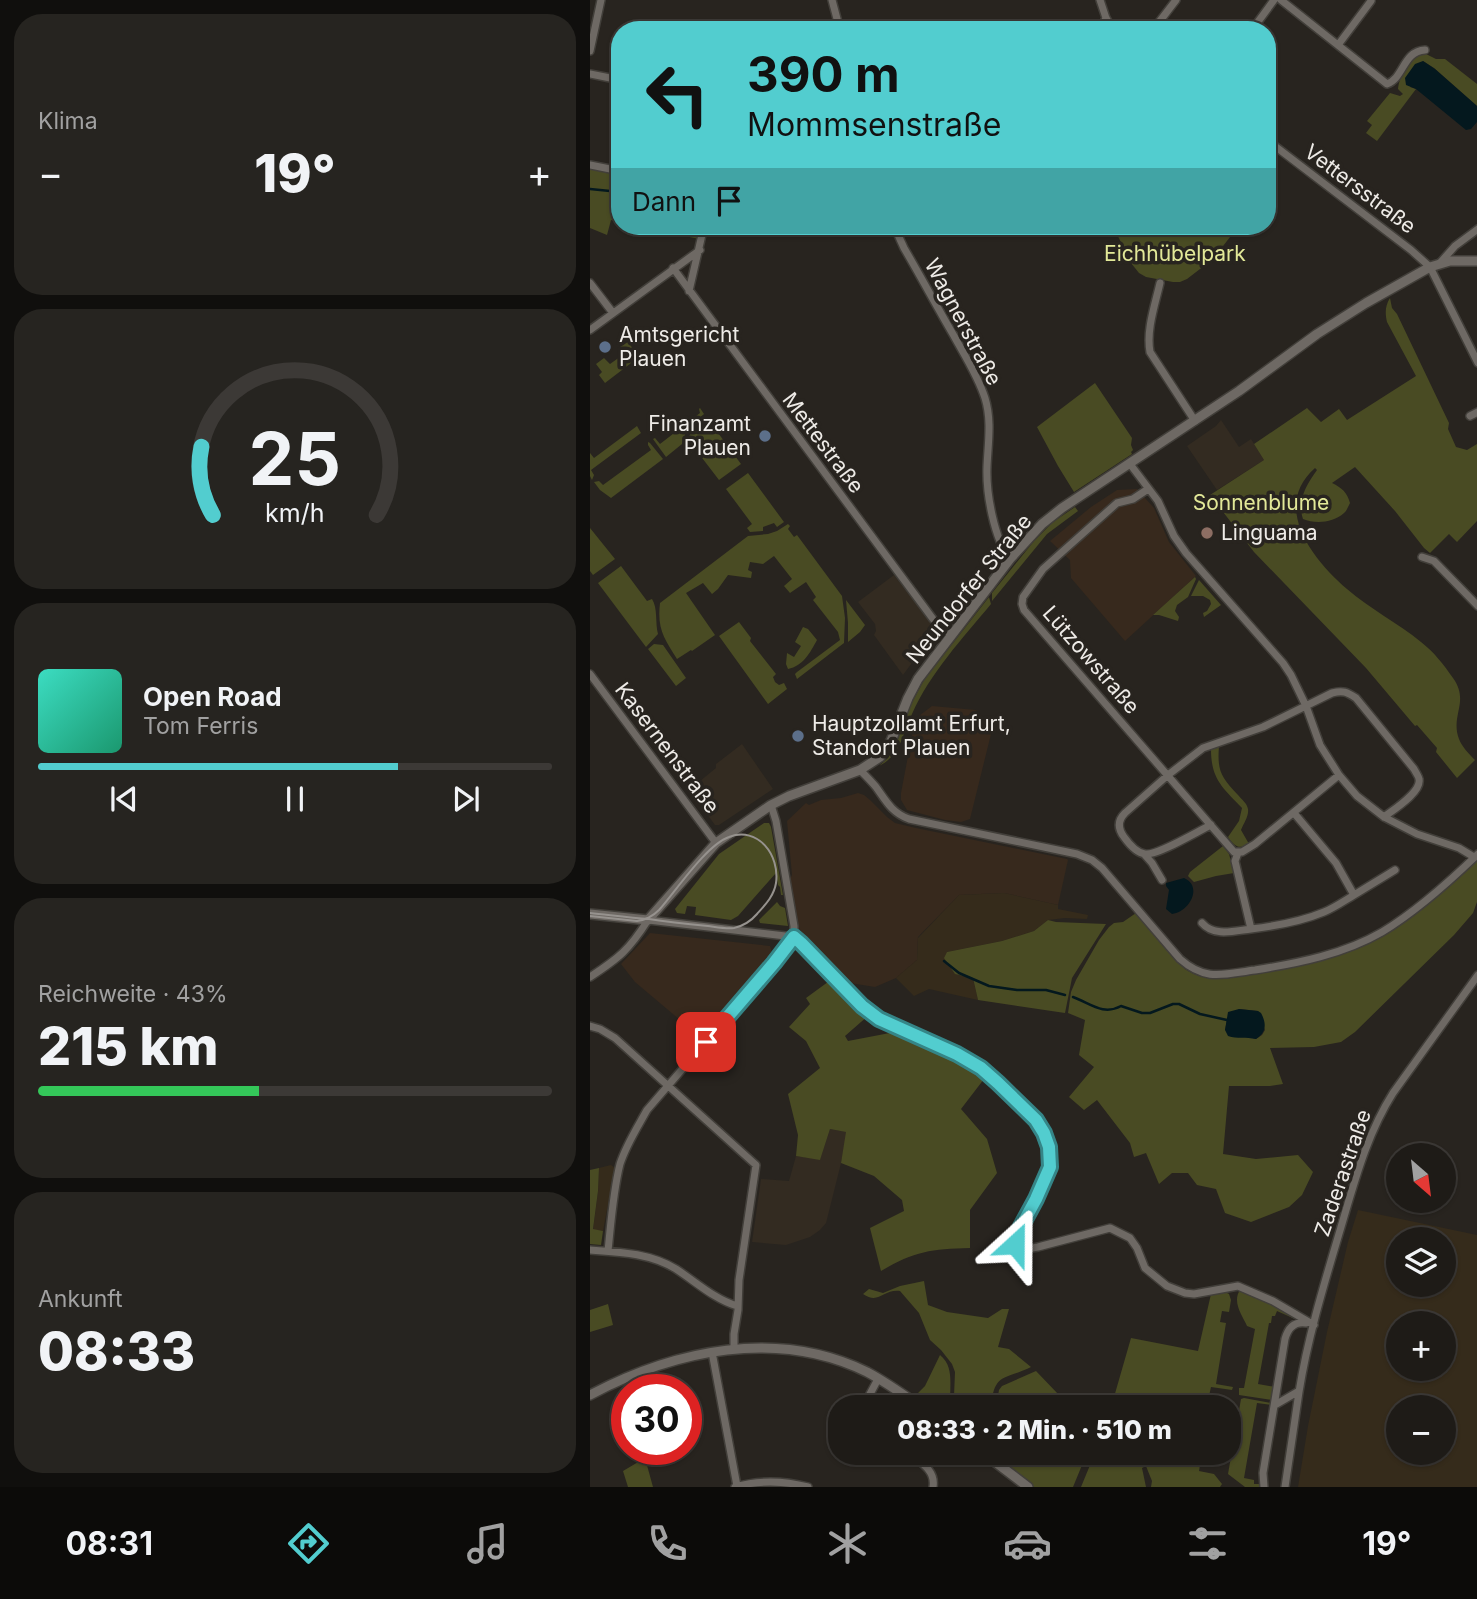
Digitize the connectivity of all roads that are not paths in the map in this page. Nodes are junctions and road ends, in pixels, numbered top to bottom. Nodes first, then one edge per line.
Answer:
1 (601, 0) edge
2 (832, 0) edge
3 (1100, 0) edge
4 (1176, 0) edge
5 (1274, 0) edge
6 (1281, 0) edge
7 (1371, 1) edge
8 (1106, 18) junction
9 (838, 21) edge
10 (1104, 21) edge
11 (1108, 21) edge
12 (1160, 21) edge
13 (1259, 21) edge
14 (1338, 46) junction
15 (1425, 50) dead end
16 (590, 51) edge
17 (590, 74) edge
18 (611, 78) edge
19 (1276, 147) edge
20 (590, 165) edge
21 (611, 170) edge
22 (1477, 229) edge
23 (702, 235) edge
24 (898, 235) edge
25 (700, 250) junction
26 (1477, 261) edge
27 (1440, 263) junction
28 (1430, 267) junction
29 (673, 268) junction
30 (590, 283) edge
31 (1160, 283) dead end
32 (689, 291) junction
33 (613, 313) junction
34 (590, 330) edge
35 (1477, 363) edge
36 (1195, 421) junction
37 (1130, 464) junction
38 (1148, 489) junction
39 (1422, 557) dead end
40 (1010, 559) junction
41 (1477, 606) edge
42 (951, 634) junction
43 (590, 674) edge
44 (1306, 706) junction
45 (860, 770) junction
46 (1168, 775) junction
47 (1339, 775) junction
48 (771, 805) junction
49 (1294, 813) junction
50 (1384, 817) junction
51 (1211, 825) junction
52 (716, 843) junction
53 (1236, 852) junction
54 (1144, 854) junction
55 (1475, 855) edge
56 (1395, 870) dead end
57 (1162, 880) dead end
58 (1354, 895) junction
59 (590, 914) edge
60 (648, 920) junction
61 (1202, 923) dead end
62 (1251, 929) junction
63 (794, 937) junction
64 (1477, 975) edge
65 (590, 977) edge
66 (590, 1026) edge
67 (669, 1086) junction
68 (590, 1250) edge
69 (608, 1251) junction
70 (737, 1306) junction
71 (1314, 1325) junction
72 (734, 1349) junction
73 (712, 1352) junction
74 (878, 1378) junction
75 (1299, 1391) junction
76 (590, 1395) edge
77 (869, 1395) edge
78 (903, 1395) edge
79 (1275, 1406) junction
80 (923, 1465) edge
81 (999, 1465) edge
82 (736, 1487) edge
83 (808, 1487) edge
84 (933, 1487) edge
85 (1028, 1487) edge
86 (1264, 1487) edge
87 (1285, 1487) edge

1 - 16 street
2 - 9 street
3 - 8 street
4 - 12 street
5 - 13 street
6 - 14 street
7 - 14 street
8 - 10 street
8 - 11 street
14 - 15 street
17 - 18 street
19 - 28 street, Vettersstraße
20 - 21 street
22 - 27 street
23 - 25 street
24 - 40 street, Wagnerstraße
25 - 29 street
25 - 32 street
26 - 27 street, Neundorfer Straße
27 - 28 street, Neundorfer Straße
28 - 35 street
28 - 36 street, Neundorfer Straße
29 - 32 street, Mettestraße
29 - 33 street
30 - 33 street
31 - 36 street
32 - 42 street, Mettestraße
33 - 34 street
36 - 37 street, Neundorfer Straße
37 - 38 street
37 - 40 street, Neundorfer Straße
38 - 44 street
38 - 46 street, Lützowstraße
39 - 41 street
40 - 42 street, Neundorfer Straße
42 - 45 street, Neundorfer Straße
43 - 52 street, Kasernenstraße
44 - 46 street
44 - 47 street
44 - 50 street
45 - 48 street, Neundorfer Straße
45 - 55 street
46 - 51 street, Lützowstraße
46 - 54 street
47 - 49 street
47 - 50 street
48 - 52 street, Neundorfer Straße
48 - 63 street
49 - 53 street
49 - 58 street
50 - 55 street
51 - 53 street, Lützowstraße
51 - 54 street
52 - 60 street, Neundorfer Straße
53 - 62 street
54 - 57 street
56 - 58 street
58 - 62 street
59 - 60 street
60 - 63 street
60 - 65 street, Neundorfer Straße
61 - 62 street
63 - 67 street
63 - 71 street
64 - 71 street, Zaderastraße
66 - 67 street
67 - 69 street
67 - 70 street
68 - 69 street
69 - 70 street
70 - 72 street
71 - 75 street, Zaderastraße
71 - 79 street
72 - 73 street
72 - 74 street
73 - 76 street
73 - 82 street
74 - 77 street
74 - 78 street
75 - 79 street
75 - 87 street, Zaderastraße
79 - 86 street
80 - 84 street
81 - 85 street
82 - 83 street

